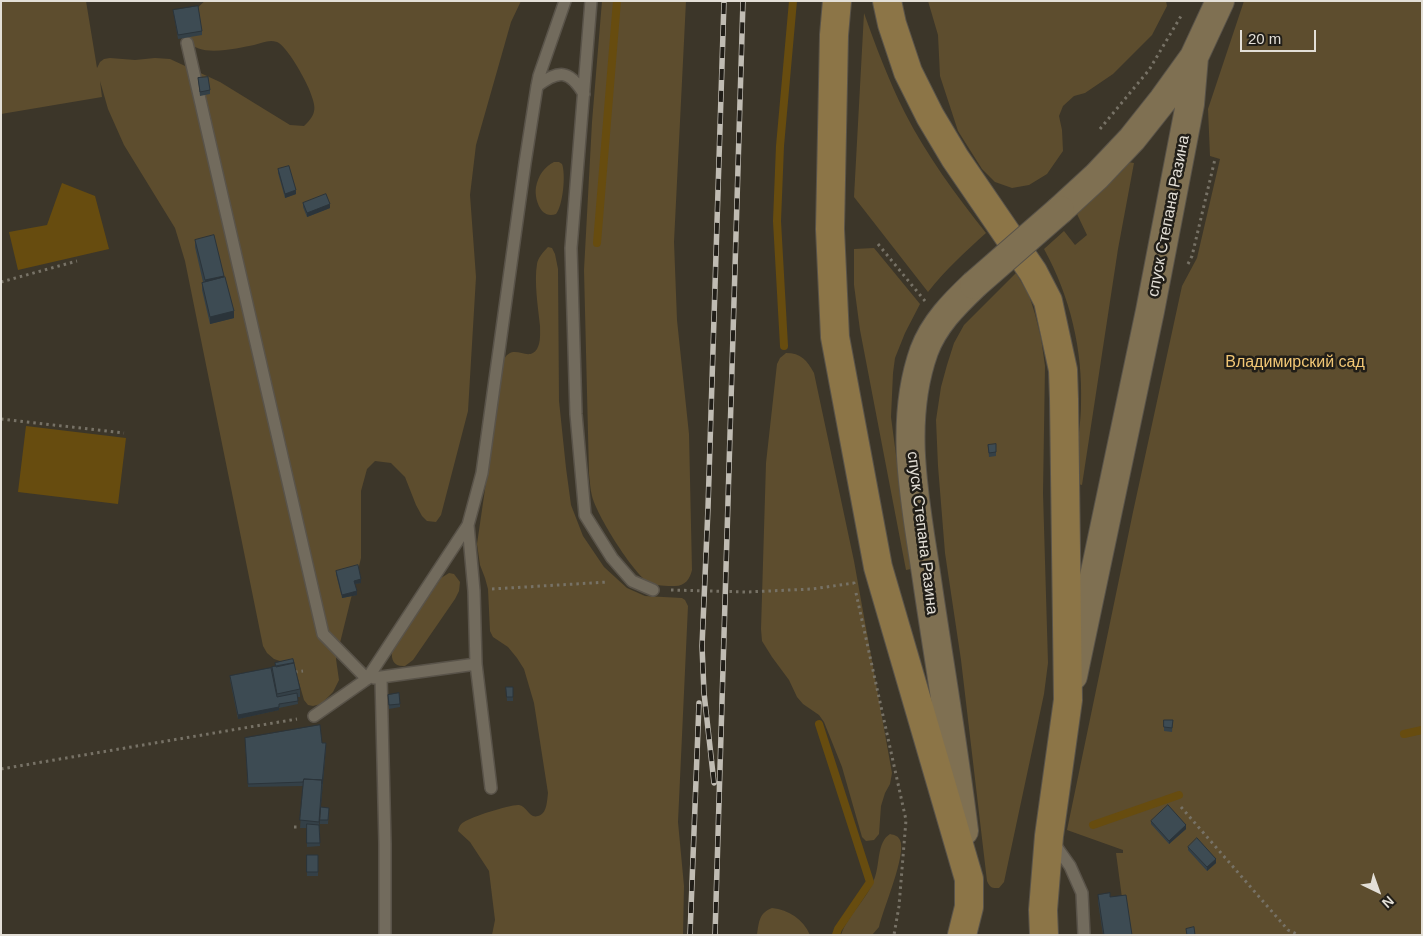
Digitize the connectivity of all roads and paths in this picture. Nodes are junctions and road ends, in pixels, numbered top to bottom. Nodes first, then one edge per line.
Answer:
1 (565, 1) edge
2 (591, 1) edge
3 (837, 1) edge
4 (887, 1) edge
5 (1220, 1) edge
6 (1185, 9) dead end
7 (187, 43) dead end
8 (1194, 57) junction
9 (537, 86) junction
10 (584, 94) junction
11 (1100, 129) dead end
12 (878, 244) dead end
13 (77, 261) dead end
14 (1, 282) edge
15 (925, 301) dead end
16 (1, 420) edge
17 (124, 433) dead end
18 (468, 526) junction
19 (632, 580) junction
20 (653, 590) joint
21 (474, 591) junction
22 (476, 664) junction
23 (303, 670) dead end
24 (295, 672) edge
25 (381, 677) junction
26 (367, 679) junction
27 (1068, 700) junction
28 (314, 716) joint
29 (1, 769) edge
30 (491, 788) dead end
31 (1181, 807) dead end
32 (1049, 836) junction
33 (969, 879) junction
34 (385, 935) edge
35 (894, 935) edge
36 (962, 935) edge
37 (1044, 935) edge
38 (1084, 935) edge
39 (1299, 935) edge

1 - 9 lane
2 - 10 lane
3 - 33 main road
4 - 27 main road
5 - 8 main road, спуск Степана Разина
6 - 11 path
7 - 26 lane
8 - 27 main road, спуск Степана Разина
8 - 33 main road, спуск Степана Разина, bridge
9 - 10 lane
9 - 18 lane
10 - 19 lane
12 - 15 path
13 - 14 path
16 - 17 path
18 - 21 lane
18 - 26 lane
19 - 20 lane
19 - 21 path
20 - 35 path
21 - 22 lane
22 - 25 lane
22 - 30 lane
23 - 24 path
25 - 26 lane
25 - 34 lane
26 - 28 lane
27 - 32 main road, спуск Степана Разина
28 - 29 path
31 - 39 path
32 - 37 main road, спуск Степана Разина
32 - 38 lane
33 - 36 main road, спуск Степана Разина

